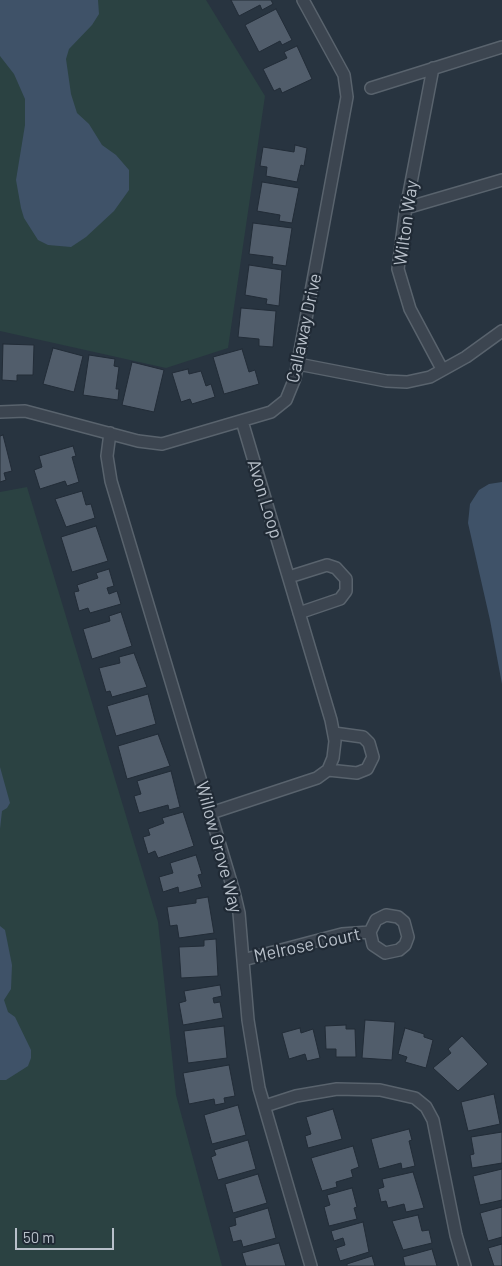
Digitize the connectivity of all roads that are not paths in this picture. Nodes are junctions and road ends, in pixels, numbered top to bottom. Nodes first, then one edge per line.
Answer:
1 (302, 0) edge
2 (502, 48) edge
3 (433, 68) junction
4 (371, 88) dead end
5 (502, 180) edge
6 (406, 208) junction
7 (502, 332) edge
8 (298, 364) junction
9 (442, 369) junction
10 (0, 412) edge
11 (242, 421) junction
12 (110, 433) junction
13 (288, 577) junction
14 (299, 612) junction
15 (334, 733) junction
16 (328, 770) junction
17 (211, 814) junction
18 (370, 932) dead end
19 (243, 960) junction
20 (264, 1106) junction
21 (311, 1266) edge
22 (465, 1266) edge

1 - 8 street, Callaway Drive
2 - 3 street
3 - 4 street
3 - 6 street, Wilton Way
5 - 6 street
6 - 9 street, Wilton Way
7 - 9 street
8 - 9 street
8 - 11 street, Callaway Drive
10 - 12 street, Callaway Drive
11 - 12 street, Callaway Drive
11 - 13 street, Avon Loop
12 - 17 street, Willow Grove Way
13 - 14 street, Avon Loop
13 - 14 street
14 - 15 street, Avon Loop
15 - 16 street, Avon Loop
15 - 16 street
16 - 17 street
17 - 19 street, Willow Grove Way
18 - 19 street, Melrose Court
19 - 20 street, Willow Grove Way
20 - 21 street, Willow Grove Way
20 - 22 street

